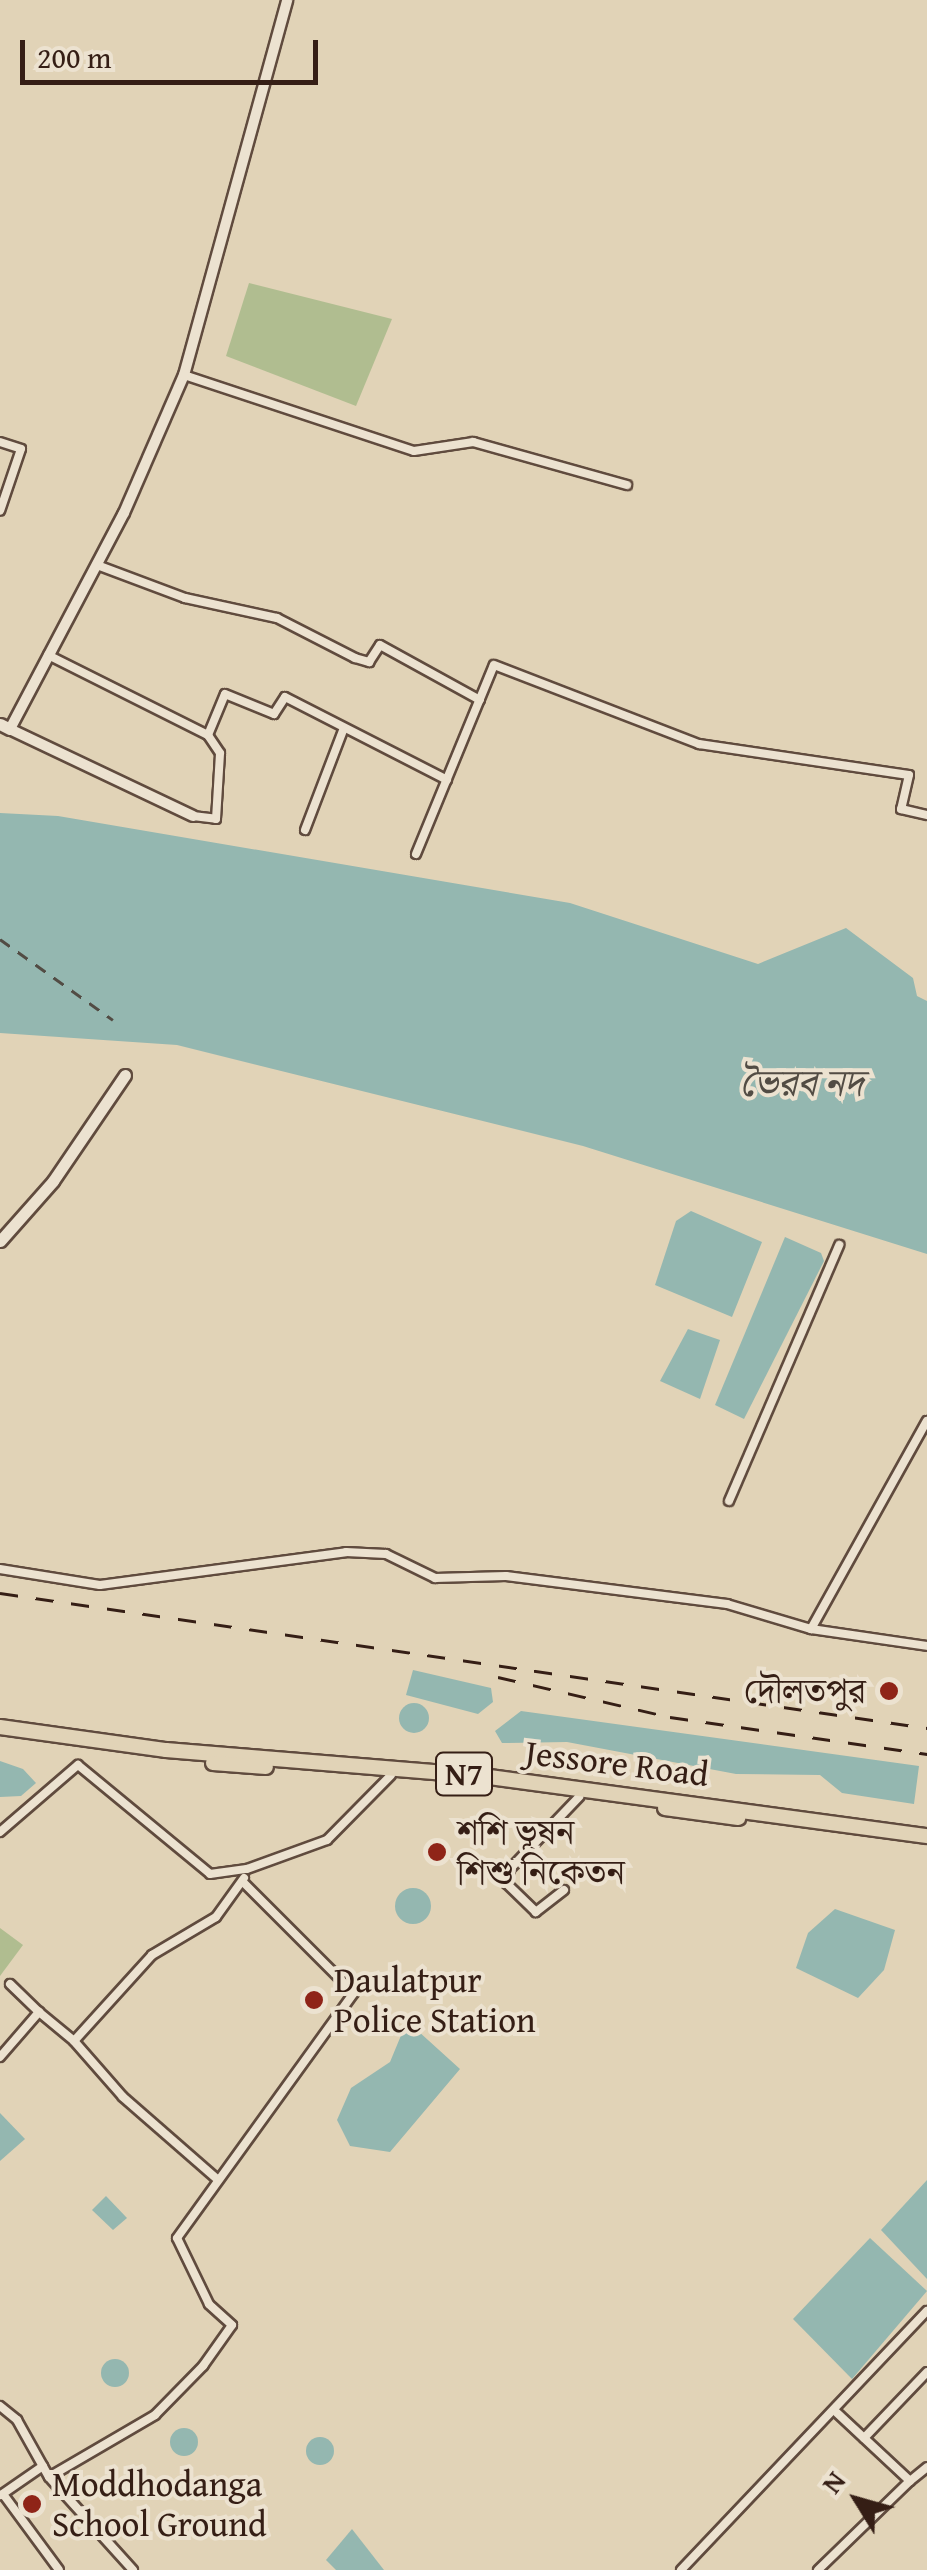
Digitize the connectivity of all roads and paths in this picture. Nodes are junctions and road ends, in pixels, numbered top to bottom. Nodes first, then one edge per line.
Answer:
1 (287, 0) edge
2 (184, 374) junction
3 (0, 442) edge
4 (627, 484) dead end
5 (0, 511) edge
6 (97, 565) junction
7 (48, 655) junction
8 (480, 700) junction
9 (5, 726) edge
10 (344, 728) junction
11 (208, 735) junction
12 (447, 780) junction
13 (927, 815) edge
14 (192, 816) joint
15 (304, 830) dead end
16 (416, 854) dead end
17 (125, 1075) dead end
18 (0, 1241) edge
19 (839, 1245) dead end
20 (927, 1421) edge
21 (729, 1501) dead end
22 (0, 1569) edge
23 (811, 1629) junction
24 (927, 1646) edge
25 (0, 1727) edge
26 (0, 1736) edge
27 (391, 1775) junction
28 (579, 1797) junction
29 (0, 1832) edge
30 (927, 1836) edge
31 (927, 1844) edge
32 (247, 1869) junction
33 (243, 1882) junction
34 (564, 1890) dead end
35 (10, 1984) dead end
36 (39, 2012) junction
37 (74, 2041) junction
38 (0, 2057) edge
39 (216, 2178) junction
40 (927, 2312) edge
41 (927, 2372) edge
42 (0, 2406) edge
43 (837, 2412) junction
44 (864, 2438) junction
45 (42, 2466) junction
46 (927, 2468) edge
47 (48, 2478) junction
48 (910, 2481) junction
49 (2, 2495) edge
50 (59, 2570) edge
51 (133, 2570) edge
52 (681, 2570) edge
53 (818, 2570) edge

1 - 2 street
2 - 4 street
2 - 6 street
3 - 5 street
6 - 7 street
6 - 8 street
7 - 9 street
7 - 11 street
8 - 12 street
8 - 13 street
9 - 14 street
10 - 11 street
10 - 12 street
10 - 15 street
11 - 14 street
12 - 16 street
17 - 18 main road
19 - 21 street
20 - 23 street
22 - 23 street
23 - 24 street
25 - 30 highway, Jessore Road / N7
26 - 27 highway, Jessore Road / N7
27 - 28 highway, Jessore Road / N7
27 - 32 street
28 - 31 highway, Jessore Road / N7
28 - 34 street
29 - 32 street
32 - 33 street
33 - 37 street
33 - 39 street
35 - 36 street
36 - 37 street
36 - 38 street
37 - 39 street
39 - 47 street
40 - 43 street
41 - 44 street
42 - 45 street
43 - 44 street
43 - 52 street
44 - 48 street
45 - 47 street
45 - 49 street
46 - 48 street
47 - 51 street
48 - 53 street
49 - 50 street

